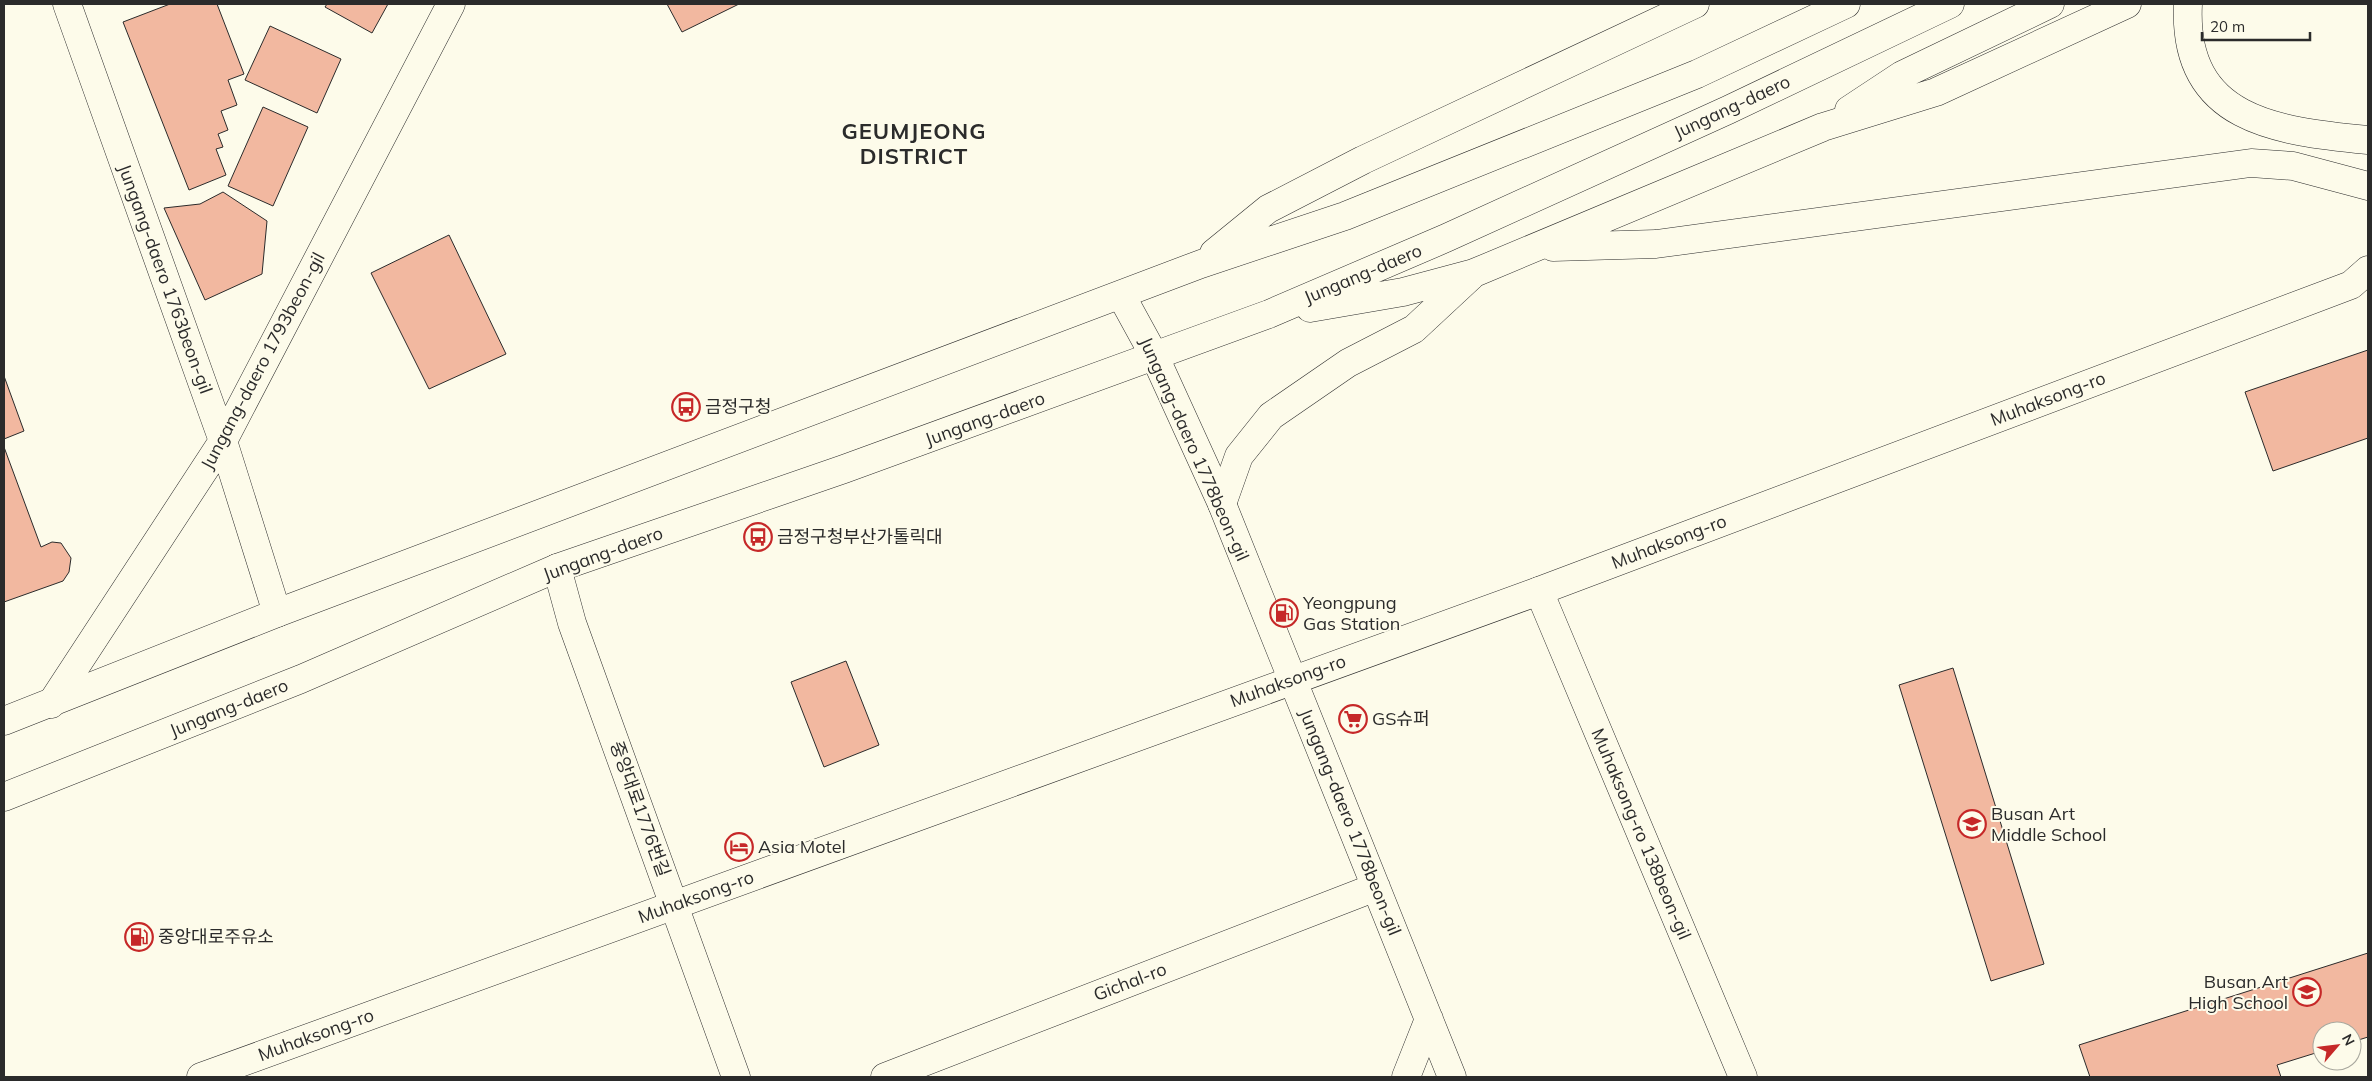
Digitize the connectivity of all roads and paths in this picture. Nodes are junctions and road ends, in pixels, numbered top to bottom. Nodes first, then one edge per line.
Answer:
1 (67, 4) edge
2 (452, 4) edge
3 (1695, 4) edge
4 (1846, 4) edge
5 (1950, 4) edge
6 (2050, 4) edge
7 (2127, 4) edge
8 (2188, 4) edge
9 (1823, 127) junction
10 (2368, 140) edge
11 (2368, 186) edge
12 (1537, 247) junction
13 (1201, 264) junction
14 (1474, 273) junction
15 (2362, 278) edge
16 (1121, 296) junction
17 (1269, 314) junction
18 (1155, 357) junction
19 (223, 441) junction
20 (1222, 504) junction
21 (557, 568) junction
22 (1539, 591) junction
23 (276, 613) junction
24 (1292, 680) junction
25 (51, 704) junction
26 (4, 722) edge
27 (4, 797) edge
28 (1376, 888) junction
29 (675, 905) junction
30 (1429, 1019) junction
31 (201, 1077) edge
32 (736, 1077) edge
33 (885, 1077) edge
34 (1406, 1077) edge
35 (1452, 1077) edge
36 (1743, 1077) edge

1 - 19 main road, Jungang-daero 1763beon-gil
2 - 19 main road, Jungang-daero 1793beon-gil
3 - 13 main road
4 - 13 main road
5 - 17 main road, Jungang-daero
6 - 9 main road
7 - 9 main road
8 - 10 main road
9 - 12 main road
11 - 12 main road
12 - 14 main road
13 - 16 main road
14 - 17 main road
14 - 20 main road
15 - 22 main road, Muhaksong-ro
16 - 18 main road, Jungang-daero 1778beon-gil
16 - 23 main road
17 - 18 main road, Jungang-daero
18 - 20 main road, Jungang-daero 1778beon-gil
18 - 21 main road, Jungang-daero
19 - 23 main road, Jungang-daero 1763beon-gil
19 - 25 main road, Jungang-daero 1793beon-gil
20 - 24 main road, Jungang-daero 1778beon-gil
21 - 27 main road, Jungang-daero
21 - 29 main road, 중앙대로1776번길
22 - 24 main road, Muhaksong-ro
22 - 36 main road, Muhaksong-ro 138beon-gil
23 - 25 main road
24 - 28 main road, Jungang-daero 1778beon-gil
24 - 29 main road, Muhaksong-ro
25 - 26 main road
28 - 30 main road, Jungang-daero 1778beon-gil
28 - 33 main road, Gichal-ro
29 - 31 main road, Muhaksong-ro
29 - 32 main road, 중앙대로1776번길
30 - 34 main road
30 - 35 main road, Jungang-daero 1778beon-gil

